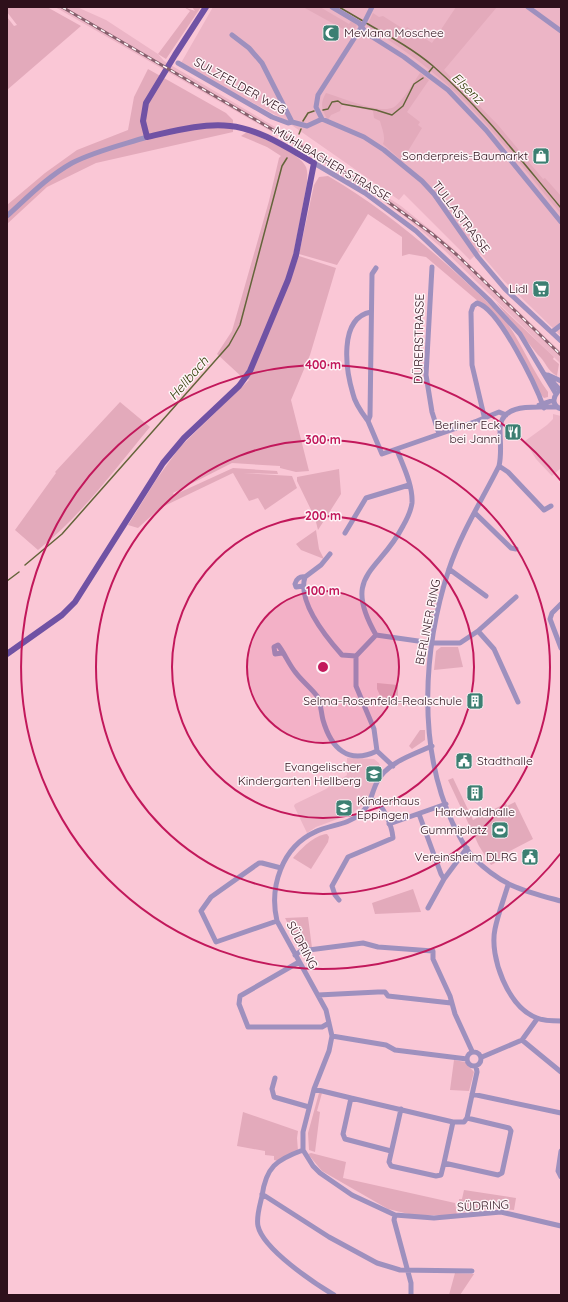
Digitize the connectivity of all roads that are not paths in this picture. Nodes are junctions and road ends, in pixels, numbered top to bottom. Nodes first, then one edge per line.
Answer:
1 (206, 7) edge
2 (332, 7) edge
3 (372, 7) edge
4 (528, 7) edge
5 (363, 26) junction
6 (561, 31) edge
7 (232, 35) dead end
8 (178, 63) dead end
9 (320, 117) junction
10 (292, 122) junction
11 (147, 137) junction
12 (314, 163) junction
13 (7, 216) edge
14 (561, 222) edge
15 (432, 267) dead end
16 (376, 268) dead end
17 (371, 312) junction
18 (561, 325) edge
19 (552, 332) junction
20 (561, 341) edge
21 (535, 360) junction
22 (544, 373) junction
23 (561, 381) edge
24 (561, 391) edge
25 (555, 397) junction
26 (543, 406) junction
27 (559, 408) edge
28 (506, 415) junction
29 (484, 416) junction
30 (368, 421) junction
31 (439, 434) junction
32 (397, 450) junction
33 (500, 466) junction
34 (409, 484) junction
35 (551, 506) dead end
36 (475, 513) junction
37 (345, 533) dead end
38 (516, 549) dead end
39 (330, 554) dead end
40 (449, 569) junction
41 (305, 577) junction
42 (303, 586) junction
43 (486, 596) dead end
44 (516, 597) dead end
45 (561, 604) edge
46 (478, 631) junction
47 (376, 635) junction
48 (432, 643) junction
49 (561, 648) edge
50 (282, 653) dead end
51 (7, 654) edge
52 (356, 656) junction
53 (518, 702) dead end
54 (432, 746) junction
55 (377, 751) junction
56 (393, 766) junction
57 (372, 799) junction
58 (446, 804) junction
59 (419, 814) junction
60 (389, 824) junction
61 (467, 848) junction
62 (281, 868) junction
63 (444, 879) junction
64 (508, 885) junction
65 (339, 900) dead end
66 (561, 901) edge
67 (428, 908) dead end
68 (277, 920) junction
69 (296, 955) junction
70 (300, 962) junction
71 (318, 995) junction
72 (451, 1003) junction
73 (537, 1019) junction
74 (561, 1021) edge
75 (330, 1024) junction
76 (332, 1036) junction
77 (522, 1040) junction
78 (472, 1051) junction
79 (482, 1057) junction
80 (467, 1059) junction
81 (476, 1066) junction
82 (561, 1072) edge
83 (275, 1078) dead end
84 (314, 1089) junction
85 (472, 1094) junction
86 (352, 1098) junction
87 (309, 1107) junction
88 (401, 1109) junction
89 (561, 1113) edge
90 (467, 1118) junction
91 (453, 1122) junction
92 (304, 1150) junction
93 (391, 1150) junction
94 (561, 1150) edge
95 (444, 1163) junction
96 (561, 1177) edge
97 (262, 1194) junction
98 (395, 1215) junction
99 (561, 1226) edge
100 (407, 1270) junction
101 (472, 1271) dead end
102 (334, 1295) edge
103 (411, 1295) edge

1 - 11 main road
2 - 5 street
3 - 5 street
4 - 6 street
5 - 9 street
5 - 14 street
7 - 10 street
8 - 10 street, SULZFELDER WEG
9 - 10 street
9 - 19 street, TULLASTRASSE
11 - 12 main road, MÜHLBACHER STRASSE
11 - 13 street, MÜHLBACHER STRASSE
12 - 21 street, MÜHLBACHER STRASSE
12 - 51 main road
15 - 31 street, DÜRERSTRASSE
16 - 17 street
17 - 30 street
17 - 30 street
18 - 19 street
19 - 20 street, TULLASTRASSE
21 - 22 street, MÜHLBACHER STRASSE
21 - 25 street, MÜHLBACHER STRASSE
22 - 23 street
22 - 24 street, MÜHLBACHER STRASSE
24 - 25 street
25 - 26 street
25 - 27 street, MÜHLBACHER STRASSE
26 - 27 street
26 - 28 street
26 - 29 street
28 - 29 street
28 - 33 street, BERLINER RING
29 - 31 street
30 - 32 street
31 - 32 street
32 - 34 street
33 - 35 street
33 - 36 street, BERLINER RING
34 - 37 street
34 - 47 street
36 - 38 street
36 - 40 street, BERLINER RING
39 - 41 street
40 - 43 street
40 - 48 street, BERLINER RING
41 - 42 street
41 - 42 street
42 - 52 street
44 - 46 street
45 - 49 street
46 - 48 street
46 - 53 street
47 - 48 street
47 - 52 street
48 - 54 street, BERLINER RING
50 - 55 street
52 - 55 street
54 - 56 street, SÜDRING
54 - 58 street, BERLINER RING
55 - 56 street
56 - 57 street, SÜDRING
57 - 60 street
57 - 62 street, SÜDRING
58 - 59 street
58 - 61 street, BERLINER RING
59 - 60 street
59 - 63 street
60 - 65 street
61 - 63 street
61 - 64 street, BERLINER RING
62 - 68 street, SÜDRING
62 - 68 street
63 - 67 street
64 - 66 street, BERLINER RING
64 - 73 street
68 - 69 street, SÜDRING
69 - 70 street, SÜDRING
69 - 72 street
70 - 71 street, SÜDRING
70 - 75 street
71 - 72 street
71 - 75 street, SÜDRING
72 - 78 street
73 - 74 street
73 - 77 street
75 - 76 street, SÜDRING
76 - 80 street
76 - 84 street, SÜDRING
77 - 79 street
77 - 82 street
78 - 79 street
78 - 80 street
79 - 81 street
80 - 81 street
81 - 85 street
83 - 87 street
84 - 86 street
84 - 87 street, SÜDRING
85 - 89 street
85 - 90 street
86 - 88 street
86 - 93 street
87 - 92 street, SÜDRING
88 - 91 street
88 - 93 street
90 - 91 street
90 - 95 street
91 - 95 street
92 - 97 street
92 - 98 street, SÜDRING
93 - 95 street
94 - 96 street
97 - 100 street
97 - 102 street
98 - 99 street, SÜDRING
98 - 100 street
100 - 101 street
100 - 103 street

